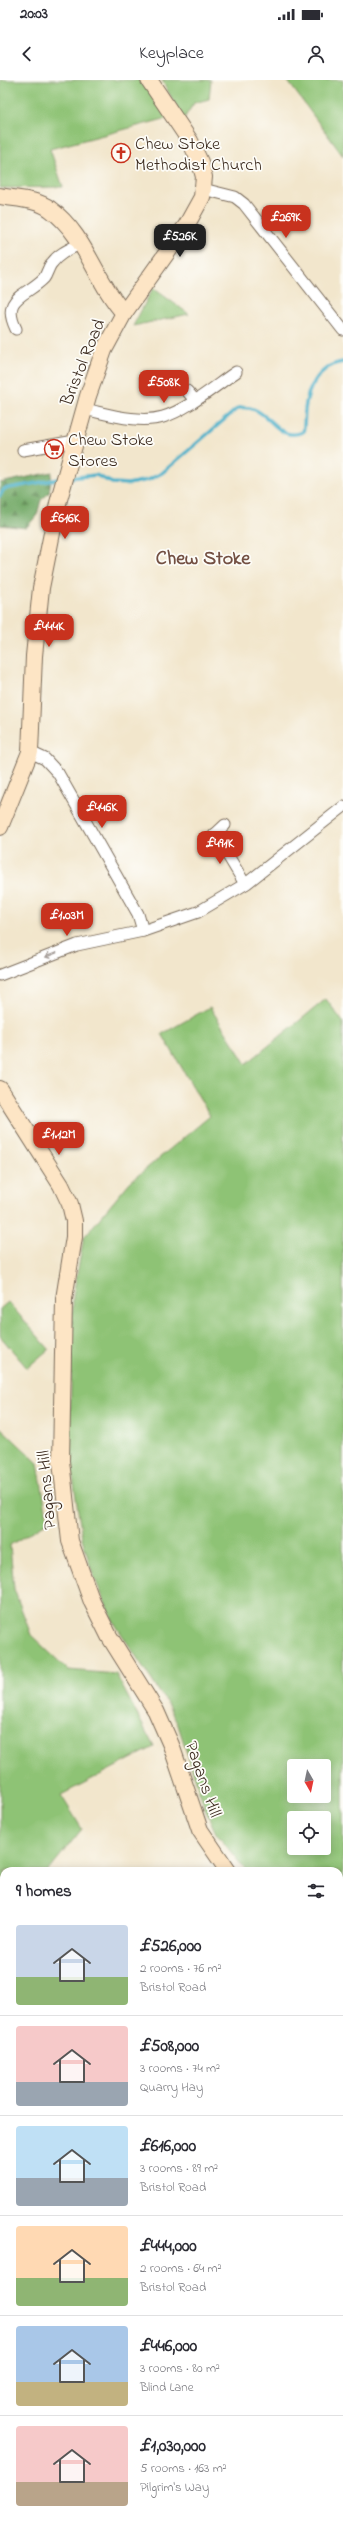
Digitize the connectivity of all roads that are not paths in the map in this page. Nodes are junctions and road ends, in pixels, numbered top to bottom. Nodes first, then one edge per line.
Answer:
1 (149, 80) edge
2 (203, 189) junction
3 (0, 196) edge
4 (82, 243) junction
5 (124, 313) junction
6 (16, 329) dead end
7 (343, 330) edge
8 (236, 372) dead end
9 (84, 409) junction
10 (75, 441) junction
11 (23, 450) dead end
12 (30, 752) junction
13 (343, 806) edge
14 (225, 825) dead end
15 (0, 827) edge
16 (215, 834) junction
17 (207, 842) dead end
18 (245, 884) junction
19 (143, 931) junction
20 (0, 975) edge
21 (0, 1089) edge
22 (225, 1867) edge

1 - 2 street
2 - 5 street, Bristol Road
2 - 7 street
3 - 4 street
4 - 5 street
4 - 6 street
5 - 9 street, Bristol Road
8 - 9 street
9 - 10 street, Bristol Road
10 - 11 street
10 - 12 street, Bristol Road
12 - 15 street, Bristol Road
12 - 19 street
13 - 18 street
14 - 16 street
16 - 17 street
16 - 18 street
18 - 19 street
19 -> 20 street
21 - 22 street, Pagans Hill

